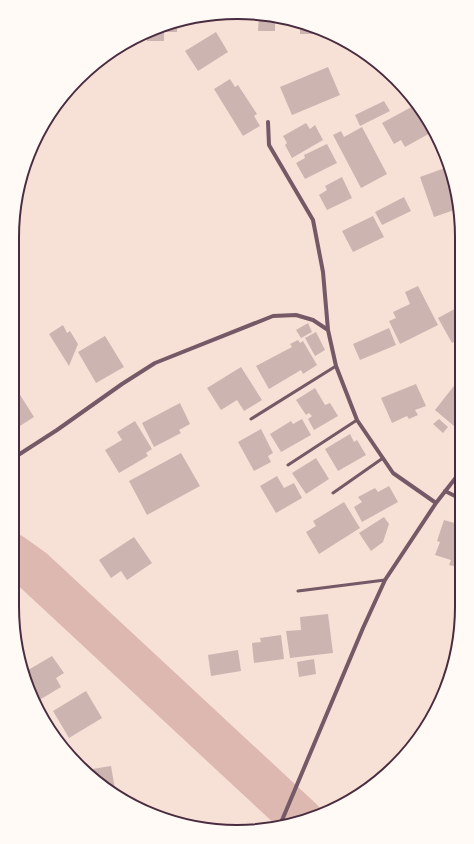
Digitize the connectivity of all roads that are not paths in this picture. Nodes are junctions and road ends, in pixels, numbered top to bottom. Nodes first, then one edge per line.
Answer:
1 (268, 122) dead end
2 (328, 330) junction
3 (336, 366) junction
4 (251, 419) dead end
5 (356, 420) junction
6 (19, 454) edge
7 (383, 458) junction
8 (288, 465) dead end
9 (455, 479) edge
10 (446, 491) junction
11 (333, 493) dead end
12 (455, 495) edge
13 (436, 503) junction
14 (385, 580) junction
15 (298, 591) dead end
16 (282, 821) edge

1 - 2 street
2 - 3 street
2 - 6 street
3 - 4 lane
3 - 5 street
5 - 7 street
5 - 8 lane
7 - 11 lane
7 - 13 street
9 - 10 street
10 - 12 street
10 - 13 street
13 - 14 street
14 - 15 lane
14 - 16 street

